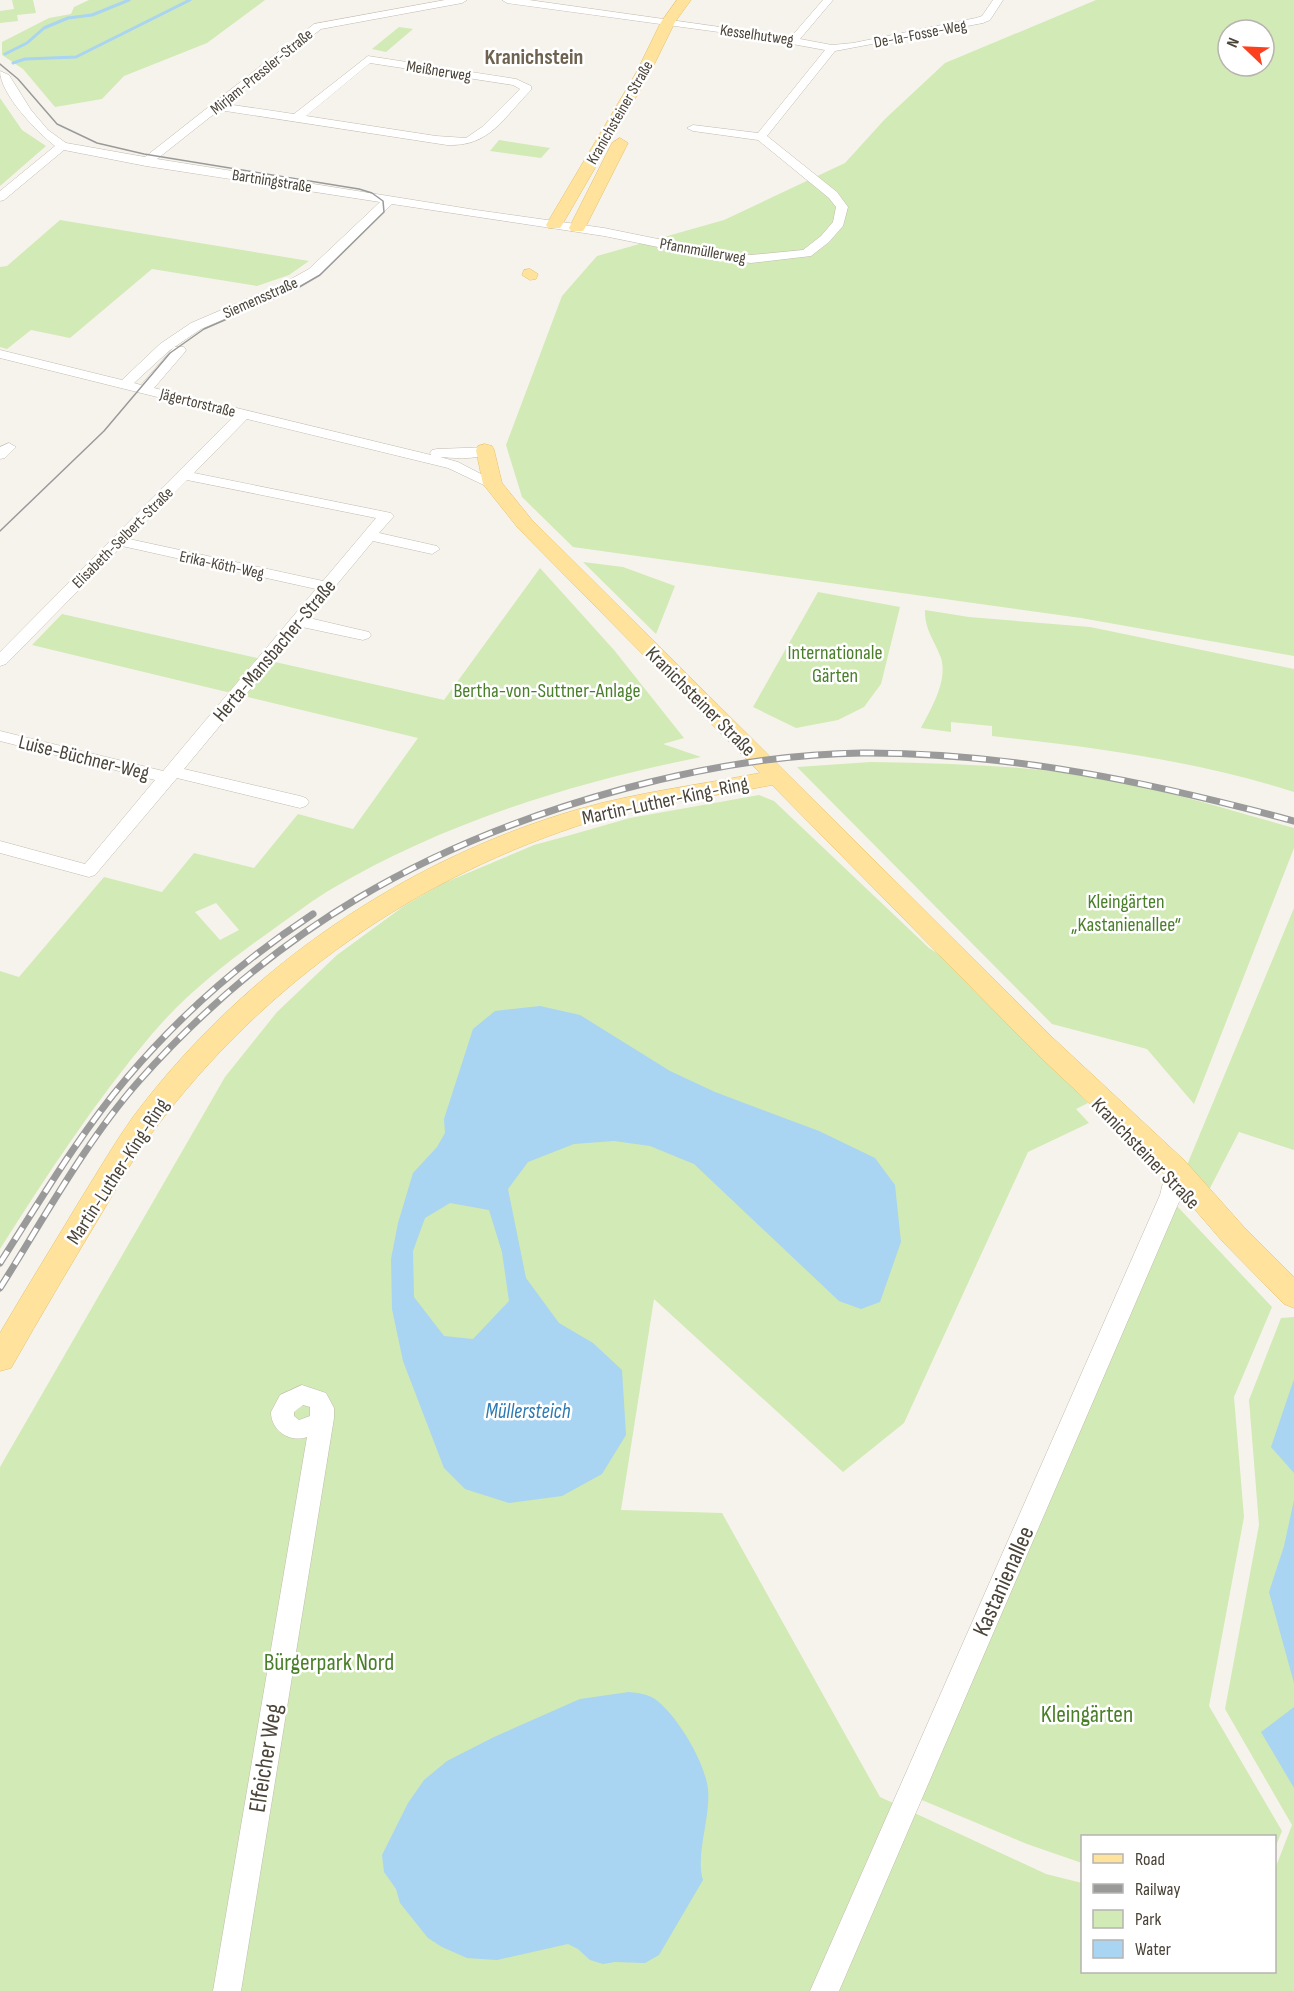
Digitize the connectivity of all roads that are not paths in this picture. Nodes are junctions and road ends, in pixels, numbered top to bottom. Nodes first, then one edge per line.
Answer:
1 (462, 0) edge
2 (507, 0) edge
3 (591, 0) edge
4 (684, 0) edge
5 (694, 0) edge
6 (828, 0) edge
7 (998, 0) edge
8 (581, 10) junction
9 (675, 23) junction
10 (794, 40) junction
11 (832, 48) junction
12 (0, 74) edge
13 (218, 106) junction
14 (296, 118) junction
15 (693, 128) dead end
16 (761, 137) junction
17 (63, 146) junction
18 (147, 162) junction
19 (0, 197) edge
20 (389, 200) junction
21 (403, 202) junction
22 (554, 225) junction
23 (577, 228) junction
24 (2, 357) edge
25 (125, 384) junction
26 (145, 389) junction
27 (245, 413) junction
28 (0, 445) edge
29 (395, 450) junction
30 (0, 455) edge
31 (486, 457) junction
32 (453, 465) junction
33 (184, 475) junction
34 (493, 484) junction
35 (370, 536) junction
36 (118, 541) junction
37 (432, 549) dead end
38 (327, 587) junction
39 (299, 621) junction
40 (363, 635) dead end
41 (3, 654) edge
42 (0, 736) edge
43 (170, 775) junction
44 (776, 777) junction
45 (300, 802) dead end
46 (0, 847) edge
47 (1174, 1177) junction
48 (1294, 1296) edge
49 (0, 1359) edge
50 (322, 1418) dead end
51 (227, 1991) edge
52 (824, 1991) edge

1 - 13 street, Mirjam-Pressler-Straße
2 - 8 street
3 - 8 street
4 - 9 main road, Kranichsteiner Straße
5 - 9 main road, Kranichsteiner Straße
6 - 10 street
7 - 11 street, De-la-Fosse-Weg
8 - 9 street
9 - 10 street, Kesselhutweg
9 - 22 main road, Kranichsteiner Straße
9 - 23 main road, Kranichsteiner Straße
10 - 11 street, Kesselhutweg
11 - 16 street
12 - 17 street, Bartningstraße
13 - 14 street, Meißnerweg
13 - 18 street, Mirjam-Pressler-Straße
14 - 14 street, Meißnerweg
15 - 16 street
16 - 23 street, Pfannmüllerweg
17 - 18 street, Bartningstraße
17 - 19 street
18 - 20 street, Bartningstraße
20 - 21 street, Bartningstraße
20 - 25 street, Siemensstraße
21 - 22 street, Bartningstraße
21 - 26 street, Siemensstraße
22 - 23 street, Bartningstraße
24 - 25 street, Jägertorstraße
25 - 26 street, Jägertorstraße
26 - 27 street, Jägertorstraße
27 - 29 street, Jägertorstraße
27 - 33 street, Elisabeth-Selbert-Straße
28 - 30 street
29 - 31 street, Jägertorstraße
29 - 32 street, Jägertorstraße
31 - 32 street, Jägertorstraße
31 - 34 main road, Kranichsteiner Straße
32 - 34 street, Jägertorstraße
33 - 35 street, Herta-Mansbacher-Straße
33 - 36 street, Elisabeth-Selbert-Straße
34 - 44 main road, Kranichsteiner Straße
35 - 37 street
35 - 38 street, Herta-Mansbacher-Straße
36 - 38 street, Erika-Köth-Weg
36 - 41 street, Elisabeth-Selbert-Straße
38 - 39 street, Herta-Mansbacher-Straße
39 - 40 street
39 - 43 street, Herta-Mansbacher-Straße
42 - 43 street, Luise-Büchner-Weg
43 - 45 street, Luise-Büchner-Weg
43 - 46 street, Herta-Mansbacher-Straße
44 - 47 main road, Kranichsteiner Straße
44 - 49 main road, Martin-Luther-King-Ring
47 - 48 main road, Kranichsteiner Straße
47 - 52 street, Kastanienallee
50 - 51 street, Elfeicher Weg

